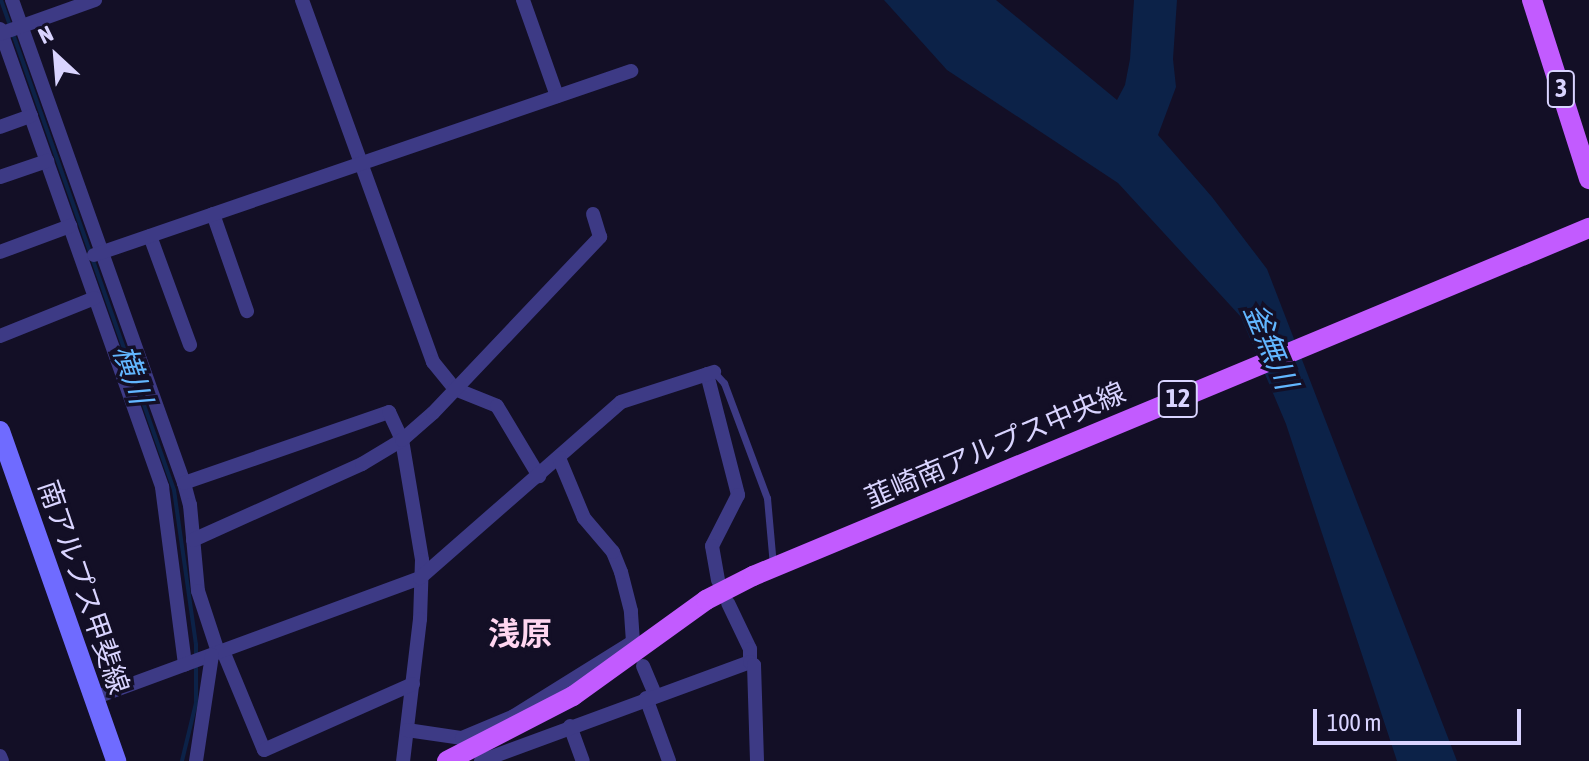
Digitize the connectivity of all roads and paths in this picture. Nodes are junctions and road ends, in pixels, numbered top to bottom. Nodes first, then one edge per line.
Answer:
1 (12, 0) edge
2 (95, 0) edge
3 (302, 0) edge
4 (523, 0) edge
5 (1532, 0) edge
6 (22, 27) junction
7 (1, 32) edge
8 (5, 60) edge
9 (631, 71) dead end
10 (557, 96) junction
11 (31, 116) junction
12 (0, 127) edge
13 (47, 161) junction
14 (360, 164) junction
15 (0, 177) edge
16 (1589, 179) edge
17 (213, 214) junction
18 (593, 214) dead end
19 (70, 226) junction
20 (1580, 231) edge
21 (150, 236) junction
22 (0, 252) edge
23 (101, 253) junction
24 (82, 260) junction
25 (95, 298) junction
26 (247, 311) dead end
27 (0, 336) edge
28 (190, 345) dead end
29 (711, 373) junction
30 (455, 389) junction
31 (0, 431) edge
32 (402, 440) junction
33 (559, 458) junction
34 (539, 476) junction
35 (184, 483) junction
36 (193, 540) junction
37 (779, 565) junction
38 (420, 578) junction
39 (718, 580) dead end
40 (728, 603) dead end
41 (215, 654) junction
42 (750, 662) junction
43 (188, 664) junction
44 (643, 666) dead end
45 (413, 684) junction
46 (650, 696) junction
47 (94, 698) junction
48 (570, 726) junction
49 (407, 730) junction
50 (517, 754) edge
51 (264, 756) edge
52 (116, 761) edge
53 (196, 761) edge
54 (403, 761) edge
55 (447, 761) edge
56 (481, 761) edge
57 (583, 761) edge
58 (669, 761) edge
59 (757, 761) edge

1 - 6 street
2 - 6 street
3 - 14 street
4 - 10 street
5 - 16 main road, 3
6 - 7 street
6 - 23 street
7 - 8 street
8 - 11 street
9 - 10 street
10 - 14 street
11 - 12 street
11 - 13 street
13 - 15 street
13 - 19 street
14 - 17 street
14 - 30 street
17 - 21 street
17 - 26 street
18 - 30 street
19 - 22 street
19 - 24 street
20 - 37 main road, 韮崎南アルプス中央線 / 12
21 - 23 street
21 - 28 street
23 - 24 street
23 - 35 street
24 - 25 street
25 - 27 street
25 - 43 street
29 - 33 street
29 - 37 lane
29 - 39 street
30 - 32 street
30 - 34 street
31 - 47 main road, 南アルプス甲斐線
32 - 35 street
32 - 36 street
32 - 38 street
33 - 34 street
33 - 49 street
34 - 38 street
35 - 36 street
36 - 41 street
37 - 55 main road, 韮崎南アルプス中央線 / 12
38 - 41 street
38 - 45 street
40 - 42 street
41 - 43 street
41 - 51 street
41 - 53 street
42 - 46 street
42 - 59 street
43 - 47 street
44 - 46 street
45 - 49 street
45 - 51 street
46 - 48 street
46 - 58 street
47 - 52 main road, 南アルプス甲斐線
48 - 50 street
48 - 57 street
49 - 54 street
50 - 56 street

